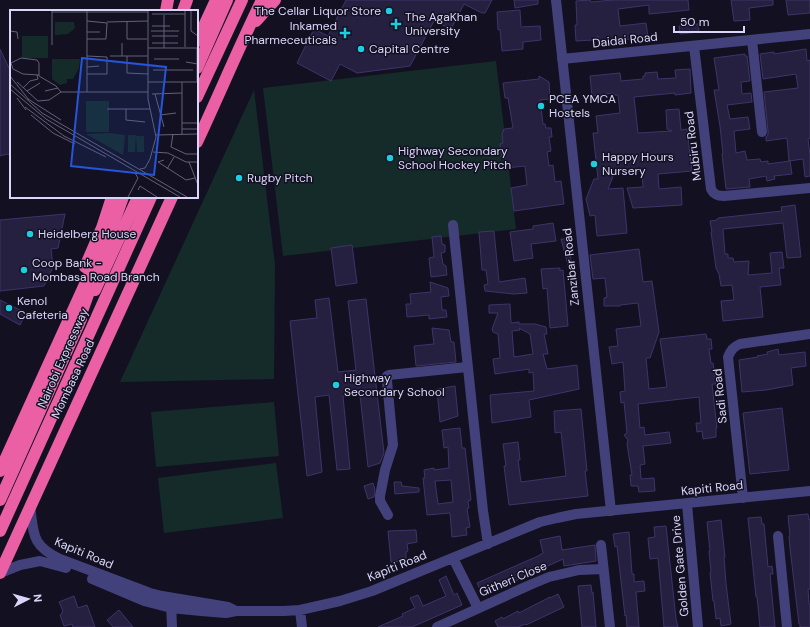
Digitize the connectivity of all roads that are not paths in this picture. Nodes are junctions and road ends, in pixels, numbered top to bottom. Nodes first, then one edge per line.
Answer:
1 (168, 0) edge
2 (187, 0) edge
3 (216, 0) edge
4 (227, 0) edge
5 (242, 0) edge
6 (262, 0) edge
7 (275, 0) edge
8 (556, 0) edge
9 (166, 10) edge
10 (183, 10) edge
11 (247, 31) junction
12 (810, 34) edge
13 (198, 39) edge
14 (752, 40) junction
15 (694, 46) junction
16 (562, 59) junction
17 (198, 66) edge
18 (198, 95) edge
19 (762, 132) dead end
20 (198, 140) edge
21 (810, 188) edge
22 (112, 198) edge
23 (124, 198) edge
24 (124, 198) edge
25 (138, 198) edge
26 (151, 198) edge
27 (172, 198) edge
28 (453, 225) dead end
29 (76, 328) junction
30 (810, 334) edge
31 (58, 344) junction
32 (467, 367) junction
33 (0, 471) edge
34 (810, 491) edge
35 (743, 498) junction
36 (0, 500) edge
37 (687, 504) junction
38 (30, 506) junction
39 (611, 511) junction
40 (388, 515) dead end
41 (0, 531) edge
42 (778, 536) dead end
43 (488, 544) junction
44 (601, 545) dead end
45 (453, 558) junction
46 (603, 569) junction
47 (78, 570) junction
48 (0, 573) edge
49 (171, 603) junction
50 (478, 608) junction
51 (300, 610) junction
52 (452, 624) edge
53 (172, 627) edge
54 (302, 627) edge
55 (436, 627) edge
56 (610, 627) edge
57 (698, 627) edge
58 (787, 627) edge

1 - 9 highway
2 - 10 highway
3 - 13 highway
4 - 17 highway
5 - 18 highway
6 - 11 highway
7 - 11 highway
8 - 16 street, Zanzibar Road
11 - 20 highway
12 - 14 street, Daidai Road
14 - 15 street, Daidai Road
14 - 19 street
15 - 16 street, Daidai Road
15 - 21 street, Mubiru Road
16 - 39 street, Zanzibar Road
22 - 31 highway
23 - 31 highway
24 - 29 highway, bridge
25 - 29 highway, Nairobi Expressway, bridge
26 - 41 highway, Nairobi Expressway
27 - 38 highway, Mombasa Road
28 - 32 street
29 - 36 highway, Nairobi Expressway
30 - 35 street, Sadi Road
31 - 33 highway
32 - 40 street
32 - 43 street
34 - 35 street, Kapiti Road
35 - 37 street, Kapiti Road
37 - 39 street, Kapiti Road
37 - 57 street, Golden Gate Drive
38 - 47 street, Kapiti Road
38 - 48 highway, Mombasa Road
39 - 43 street, Kapiti Road
42 - 58 street
43 - 45 street, Kapiti Road
44 - 46 street
45 - 50 street
45 - 51 street, Kapiti Road
46 - 50 street, Githeri Close
46 - 56 street
47 - 48 street
47 - 49 street, Kapiti Road
49 - 51 street, Kapiti Road
49 - 53 street
50 - 52 street, Githeri Close
51 - 54 street
52 - 55 street, Githeri Close

